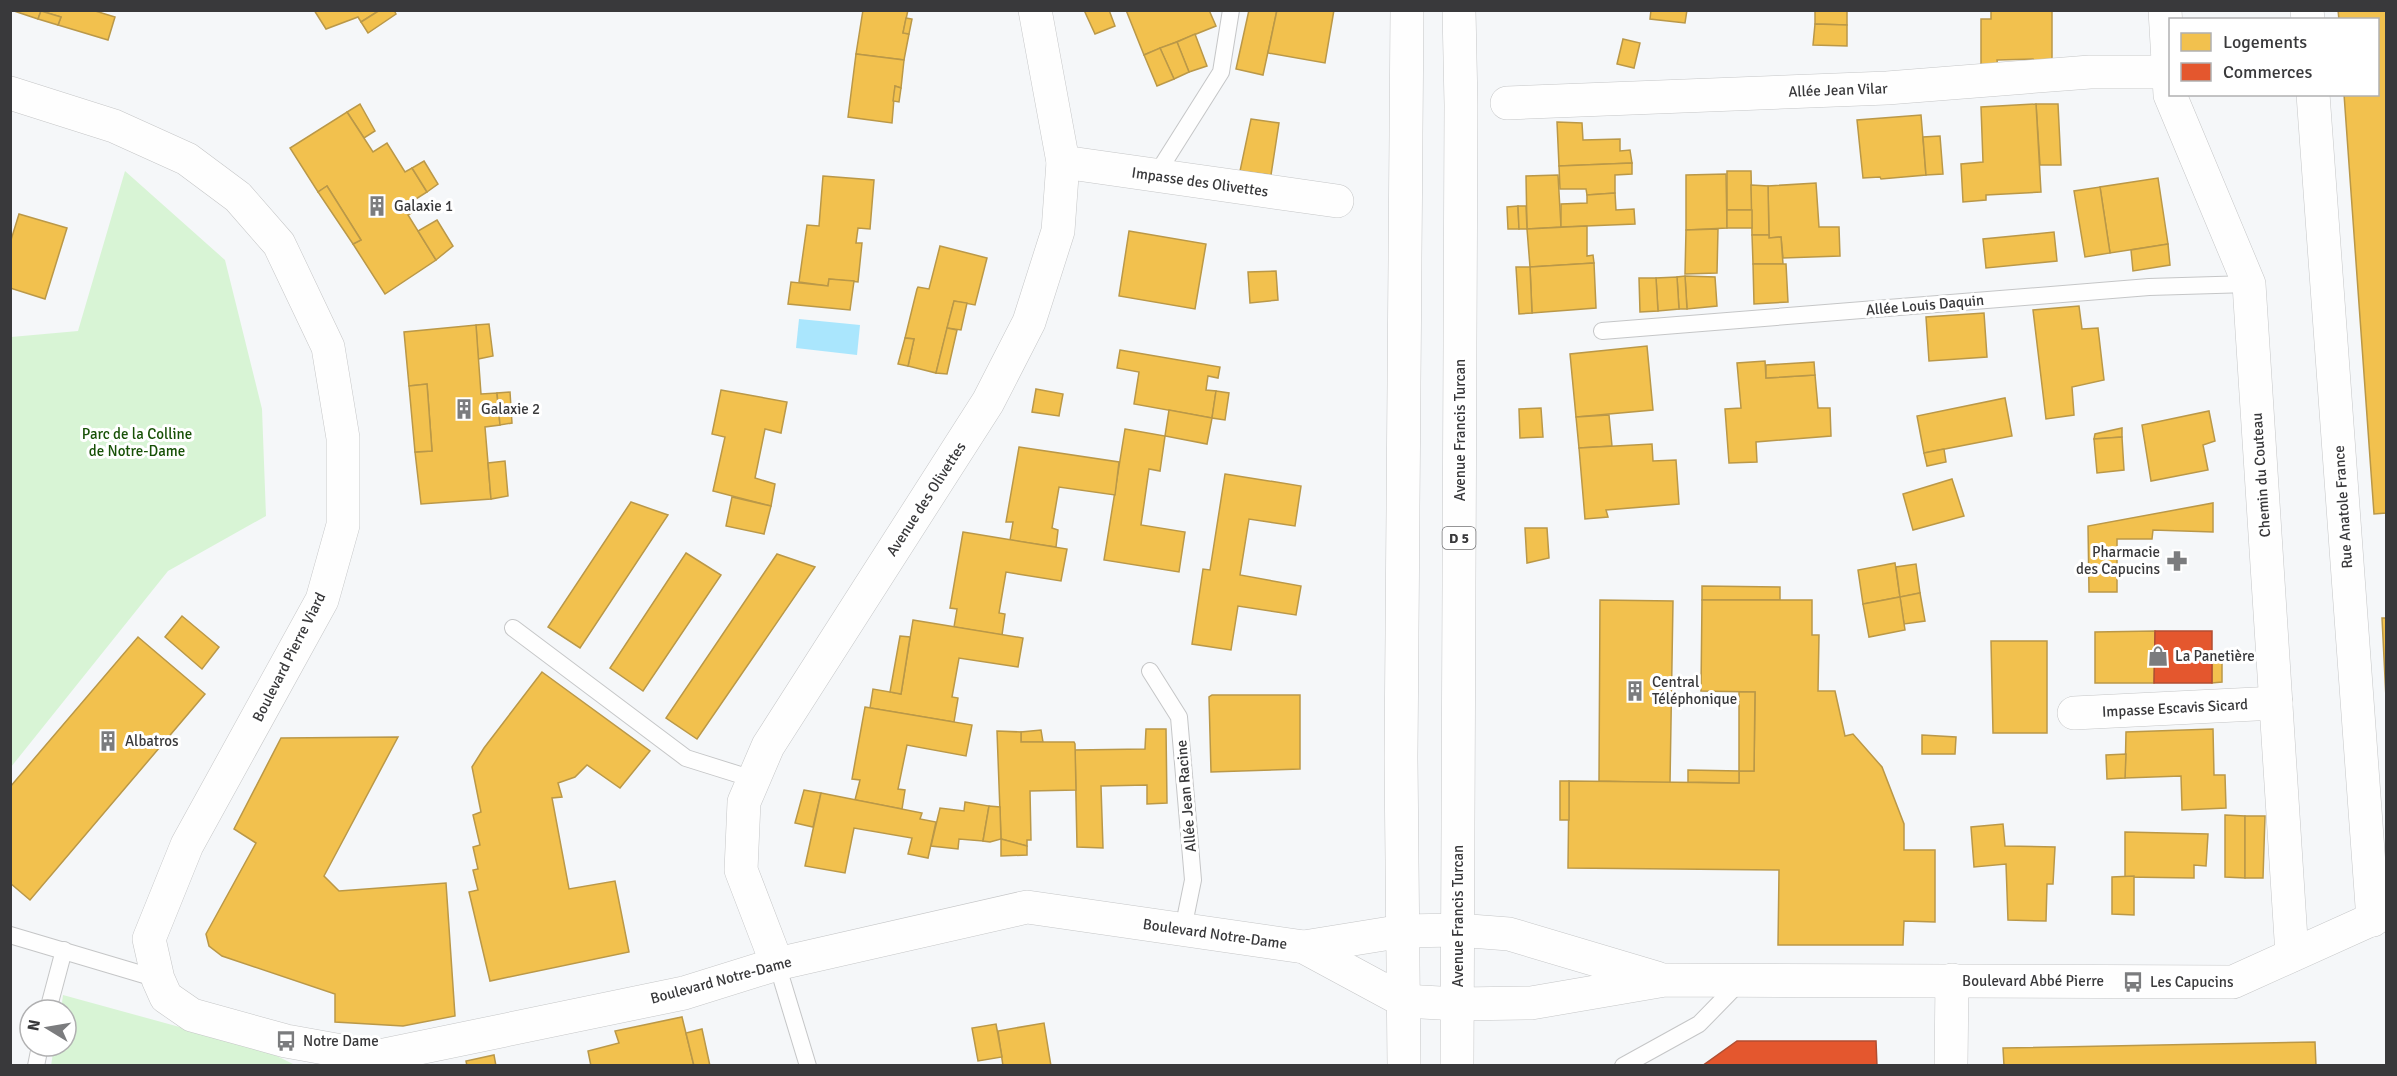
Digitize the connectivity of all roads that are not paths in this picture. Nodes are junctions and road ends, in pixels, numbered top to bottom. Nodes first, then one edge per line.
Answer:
1 (1035, 10) edge
2 (1231, 10) edge
3 (1407, 10) edge
4 (1459, 10) edge
5 (2165, 10) edge
6 (2169, 72) joint
7 (10, 93) edge
8 (2171, 96) edge
9 (2313, 96) edge
10 (1508, 103) dead end
11 (1063, 162) junction
12 (1156, 175) junction
13 (1337, 201) dead end
14 (2249, 284) junction
15 (1602, 331) dead end
16 (513, 628) dead end
17 (1150, 671) dead end
18 (2276, 703) junction
19 (2074, 713) dead end
20 (753, 780) junction
21 (2380, 916) edge
22 (1183, 929) junction
23 (1457, 930) junction
24 (1403, 931) junction
25 (10, 935) edge
26 (1304, 947) junction
27 (64, 950) junction
28 (2292, 955) junction
29 (777, 964) junction
30 (158, 979) junction
31 (1743, 979) junction
32 (1665, 980) junction
33 (1952, 981) junction
34 (51, 998) edge
35 (1404, 1001) junction
36 (1458, 1004) junction
37 (808, 1065) edge
38 (1404, 1065) edge
39 (1457, 1065) edge
40 (1623, 1065) edge
41 (1951, 1065) edge

1 - 11 street, Avenue des Olivettes
2 - 12 lane
3 - 24 street
4 - 23 street, Avenue Francis Turcan / D 5
5 - 6 street, Chemin du Couteau
6 - 10 street, Allée Jean Vilar
7 - 30 street, Boulevard Pierre Viard
8 - 14 street, Chemin du Couteau
9 - 21 street, Rue Anatole France
11 - 12 street, Impasse des Olivettes
11 - 20 street, Avenue des Olivettes
12 - 13 street, Impasse des Olivettes
14 - 15 lane, Allée Louis Daquin
14 - 18 street, Chemin du Couteau
16 - 20 lane
17 - 22 lane, Allée Jean Racine
18 - 19 street, Impasse Escavis Sicard
18 - 28 street, Chemin du Couteau
20 - 29 street, Avenue des Olivettes
21 - 28 street, Boulevard Abbé Pierre
22 - 26 street, Boulevard Notre-Dame
22 - 29 street, Boulevard Notre-Dame
23 - 24 street, Boulevard Abbé Pierre
23 - 32 street, Boulevard Abbé Pierre
23 - 36 street, Avenue Francis Turcan / D 5
24 - 26 street, Boulevard Notre-Dame
24 - 35 street
25 - 27 lane
26 - 35 street, Boulevard Notre-Dame
27 - 30 lane
27 - 34 lane
28 - 33 street, Boulevard Abbé Pierre
29 - 30 street, Boulevard Notre-Dame
29 - 37 lane
31 - 32 street, Boulevard Abbé Pierre
31 - 33 street, Boulevard Abbé Pierre
31 - 40 lane
32 - 36 street, Boulevard Abbé Pierre
33 - 41 street
35 - 36 street, Boulevard Notre-Dame
35 - 38 street
36 - 39 street, Avenue Francis Turcan / D 5

